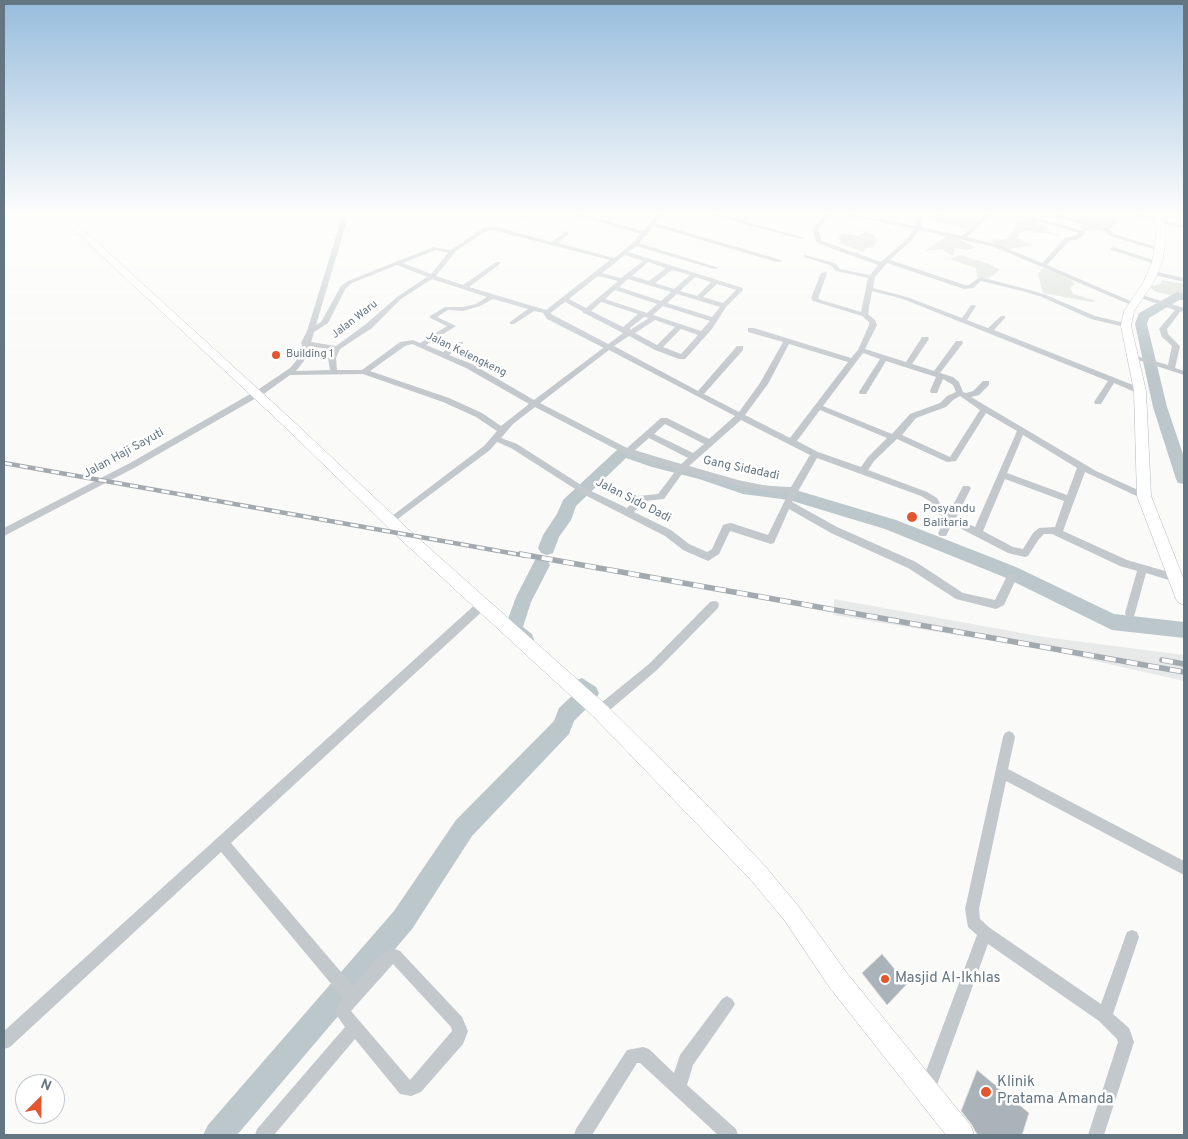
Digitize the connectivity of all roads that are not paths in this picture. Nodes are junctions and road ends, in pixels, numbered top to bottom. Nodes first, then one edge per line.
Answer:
1 (121, 267) edge
2 (330, 267) edge
3 (387, 267) edge
4 (408, 267) edge
5 (439, 267) edge
6 (491, 267) edge
7 (607, 267) edge
8 (638, 267) edge
9 (834, 267) edge
10 (880, 267) edge
11 (901, 267) edge
12 (1048, 267) edge
13 (670, 268) joint
14 (1155, 268) joint
15 (824, 273) dead end
16 (598, 274) junction
17 (694, 275) junction
18 (432, 276) junction
19 (872, 277) junction
20 (626, 279) junction
21 (1184, 280) edge
22 (716, 281) junction
23 (651, 283) junction
24 (464, 288) junction
25 (615, 288) junction
26 (871, 288) junction
27 (675, 291) junction
28 (494, 296) junction
29 (698, 298) junction
30 (565, 300) junction
31 (602, 300) junction
32 (1136, 300) junction
33 (663, 303) junction
34 (947, 304) dead end
35 (724, 306) junction
36 (973, 306) dead end
37 (533, 308) junction
38 (1181, 310) edge
39 (939, 311) junction
40 (585, 312) junction
41 (547, 313) junction
42 (864, 315) junction
43 (648, 316) junction
44 (1002, 317) dead end
45 (714, 320) junction
46 (963, 321) junction
47 (512, 323) dead end
48 (680, 326) junction
49 (1126, 326) junction
50 (751, 330) dead end
51 (311, 331) junction
52 (989, 331) junction
53 (628, 333) junction
54 (703, 334) junction
55 (925, 339) dead end
56 (787, 342) junction
57 (305, 343) junction
58 (460, 344) dead end
59 (959, 344) dead end
60 (420, 346) junction
61 (609, 347) junction
62 (337, 348) junction
63 (658, 348) junction
64 (740, 348) dead end
65 (861, 350) junction
66 (444, 355) junction
67 (885, 357) junction
68 (1133, 357) junction
69 (853, 362) junction
70 (908, 364) junction
71 (1171, 368) junction
72 (364, 372) junction
73 (290, 373) junction
74 (334, 373) junction
75 (1184, 373) edge
76 (939, 374) junction
77 (1112, 380) junction
78 (986, 383) dead end
79 (934, 391) dead end
80 (1140, 391) junction
81 (863, 392) dead end
82 (699, 394) junction
83 (255, 395) junction
84 (962, 395) junction
85 (1098, 402) dead end
86 (534, 403) junction
87 (819, 408) junction
88 (985, 409) junction
89 (740, 416) junction
90 (501, 430) junction
91 (1021, 431) junction
92 (648, 434) junction
93 (894, 436) junction
94 (496, 439) junction
95 (792, 442) junction
96 (709, 443) junction
97 (628, 452) junction
98 (814, 454) junction
99 (693, 457) junction
100 (1082, 468) junction
101 (681, 469) junction
102 (862, 472) junction
103 (1003, 475) junction
104 (966, 488) dead end
105 (1144, 496) junction
106 (790, 498) junction
107 (1070, 500) junction
108 (629, 512) junction
109 (950, 519) junction
110 (391, 521) junction
111 (1058, 531) junction
112 (4, 532) edge
113 (943, 533) dead end
114 (977, 534) junction
115 (1142, 570) junction
116 (1012, 576) dead end
117 (1175, 578) junction
118 (1184, 598) edge
119 (483, 604) junction
120 (714, 605) dead end
121 (1130, 613) dead end
122 (589, 701) junction
123 (1009, 737) dead end
124 (1001, 772) junction
125 (222, 843) junction
126 (1184, 868) edge
127 (985, 933) junction
128 (1132, 937) dead end
129 (347, 992) junction
130 (727, 1004) dead end
131 (1104, 1016) junction
132 (354, 1028) junction
133 (4, 1041) edge
134 (678, 1088) junction
135 (926, 1092) junction
136 (263, 1135) edge
137 (582, 1135) edge
138 (730, 1135) edge
139 (962, 1135) edge
140 (1096, 1135) edge

1 - 83 main road
2 - 51 street
3 - 51 street
4 - 18 street
5 - 18 street, Jalan Waru
6 - 24 street
7 - 16 street
8 - 20 street
9 - 19 street
10 - 19 street
11 - 49 street
12 - 32 street
13 - 17 street
13 - 23 street
14 - 21 street
14 - 32 main road
15 - 42 street
16 - 20 street
16 - 30 street
17 - 22 street
17 - 27 street
18 - 24 street
18 - 62 street, Jalan Waru
19 - 26 street
20 - 23 street
20 - 25 street
22 - 29 street
22 - 35 street
23 - 27 street
24 - 28 street
25 - 31 street
25 - 33 street
26 - 39 street
26 - 42 street
27 - 29 street
27 - 33 street
28 - 37 street
28 - 60 street
29 - 35 street
30 - 40 street
30 - 41 street
31 - 40 street
31 - 43 street
32 - 38 street
32 - 49 main road
33 - 43 street
33 - 45 street
34 - 39 street
35 - 45 street
36 - 46 street
37 - 41 street
37 - 47 street
38 - 71 street
39 - 46 street
40 - 53 street
41 - 61 street
42 - 65 street
43 - 48 street
43 - 53 street
44 - 52 street
45 - 54 street
46 - 52 street
48 - 54 street
48 - 63 street
49 - 68 main road
50 - 56 street
51 - 57 street
52 - 77 street
53 - 61 street
53 - 63 street
54 - 63 street
55 - 70 street
56 - 69 street
56 - 89 street
57 - 62 street
57 - 73 street
58 - 66 street
59 - 76 street
60 - 66 street, Jalan Kelengkeng
60 - 72 street, Jalan Kelengkeng
61 - 82 street
61 - 86 street
62 - 74 street, Jalan Waru
64 - 82 street
65 - 67 street
65 - 69 street
66 - 86 street, Jalan Kelengkeng
67 - 70 street
67 - 81 street
68 - 71 street
68 - 80 main road
69 - 87 street
70 - 76 street
71 - 75 street
72 - 74 street
72 - 90 street
73 - 74 street
73 - 83 street, Jalan Haji Sayuti
76 - 79 street
76 - 84 street
77 - 80 street
77 - 85 street
78 - 84 street
80 - 105 main road
82 - 89 street
83 - 110 main road
83 - 112 street, Jalan Haji Sayuti
84 - 88 street
84 - 93 street
86 - 90 street
86 - 97 street, Jalan Kelengkeng
87 - 93 street
87 - 95 street
88 - 91 street
88 - 93 street
89 - 95 street
89 - 96 street
90 - 94 street
91 - 100 street
91 - 103 street
92 - 96 street
92 - 97 street
92 - 99 street
93 - 102 street
94 - 108 street, Jalan Sido Dadi
94 - 110 street
95 - 98 street
96 - 99 street
97 - 101 street, Gang Sidadadi
98 - 102 street
98 - 106 street
99 - 101 street
100 - 105 street
100 - 107 street
101 - 106 street, Gang Sidadadi
101 - 108 street
102 - 109 street
103 - 107 street
103 - 114 street
104 - 109 street
105 - 117 main road
106 - 108 street, Jalan Sido Dadi
106 - 116 street
107 - 111 street
109 - 113 street
109 - 114 street
110 - 119 main road
111 - 114 street
111 - 115 street
115 - 117 street
115 - 121 street
117 - 118 main road
119 - 122 main road
119 - 125 street
120 - 122 street
122 - 135 main road
123 - 124 street
124 - 126 street
124 - 127 street
125 - 129 street
125 - 133 street
127 - 131 street
127 - 135 street
128 - 131 street
129 - 132 street
129 - 132 street
130 - 134 street
131 - 140 street
132 - 136 street
134 - 137 street
134 - 138 street
135 - 139 main road

